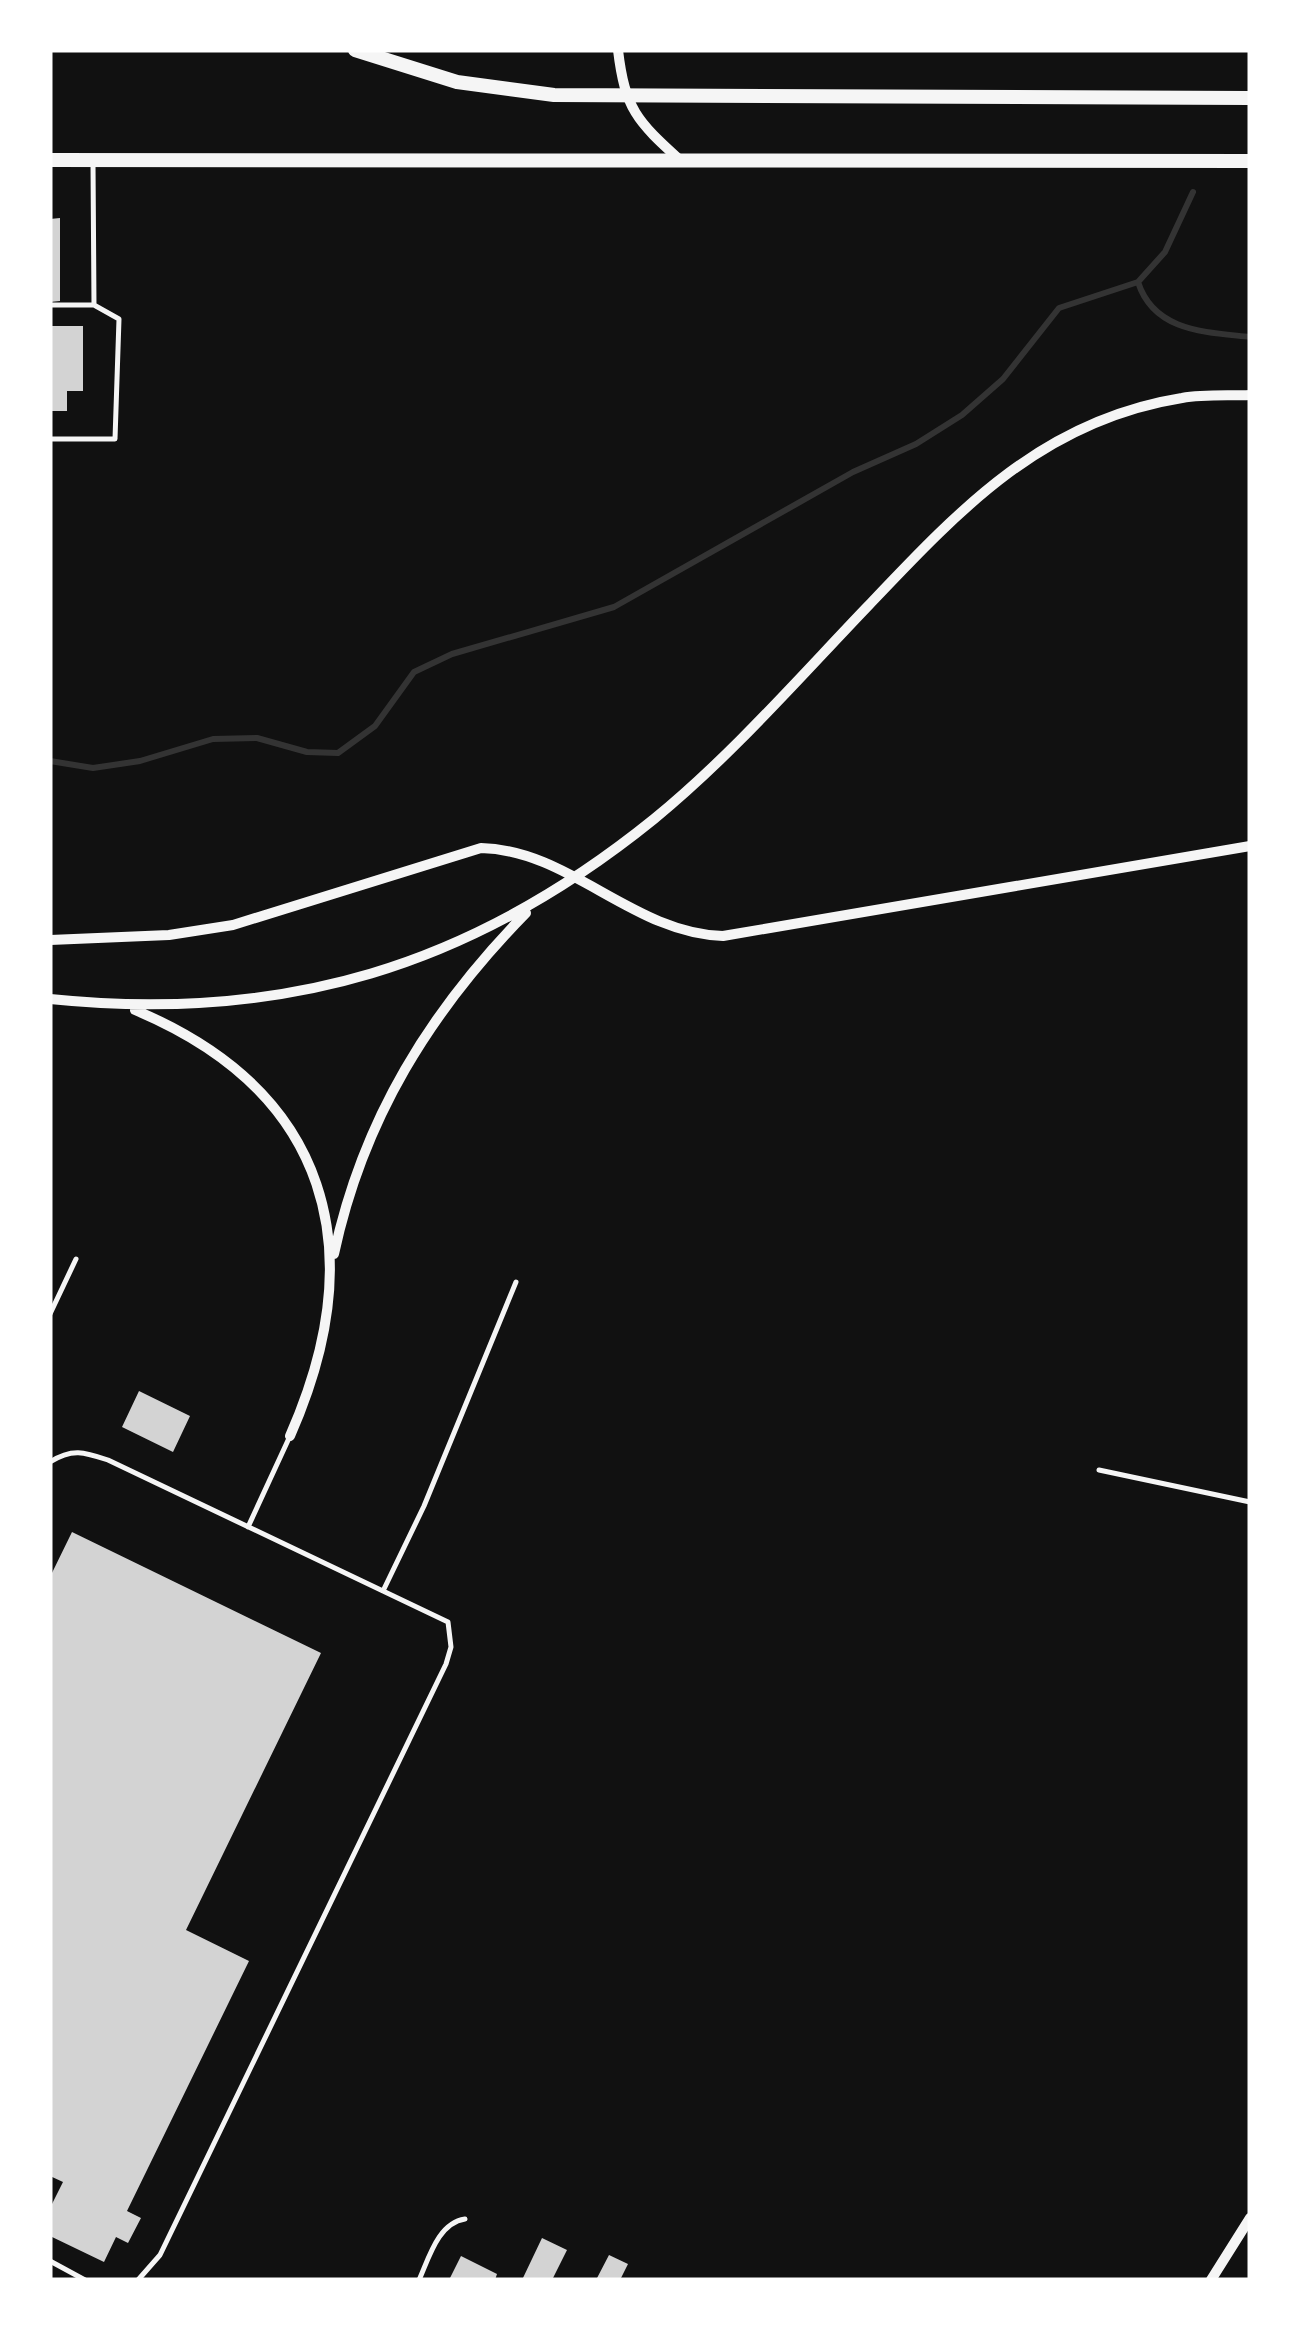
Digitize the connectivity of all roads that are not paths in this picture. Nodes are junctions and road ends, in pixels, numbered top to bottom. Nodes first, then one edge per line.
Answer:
1 (355, 50) edge
2 (618, 50) edge
3 (624, 96) junction
4 (1250, 98) edge
5 (50, 160) edge
6 (92, 160) junction
7 (1250, 160) edge
8 (681, 161) junction
9 (50, 305) edge
10 (94, 306) junction
11 (1250, 395) edge
12 (50, 439) edge
13 (1250, 846) edge
14 (574, 879) junction
15 (531, 908) junction
16 (50, 940) edge
17 (50, 1000) edge
18 (130, 1008) junction
19 (76, 1259) dead end
20 (332, 1265) junction
21 (516, 1282) dead end
22 (50, 1314) edge
23 (290, 1436) joint
24 (50, 1462) edge
25 (1099, 1470) dead end
26 (1250, 1502) edge
27 (248, 1527) junction
28 (382, 1591) junction
29 (1250, 2218) edge
30 (465, 2219) dead end
31 (50, 2261) edge
32 (85, 2280) edge
33 (138, 2280) edge
34 (419, 2280) edge
35 (1211, 2280) edge

1 - 3 main road
2 - 3 street
3 - 4 main road
3 - 8 street
5 - 6 main road
6 - 8 main road
6 - 10 lane
7 - 8 main road
9 - 10 lane
10 - 12 lane
11 - 14 street
13 - 14 street
14 - 15 street
14 - 16 street
15 - 18 street
15 - 20 street
17 - 18 street
18 - 20 street
19 - 22 lane
20 - 23 street
21 - 28 lane
23 - 27 lane
24 - 27 lane
25 - 26 lane
27 - 28 lane
28 - 33 lane
29 - 35 street
30 - 34 lane
31 - 32 lane

